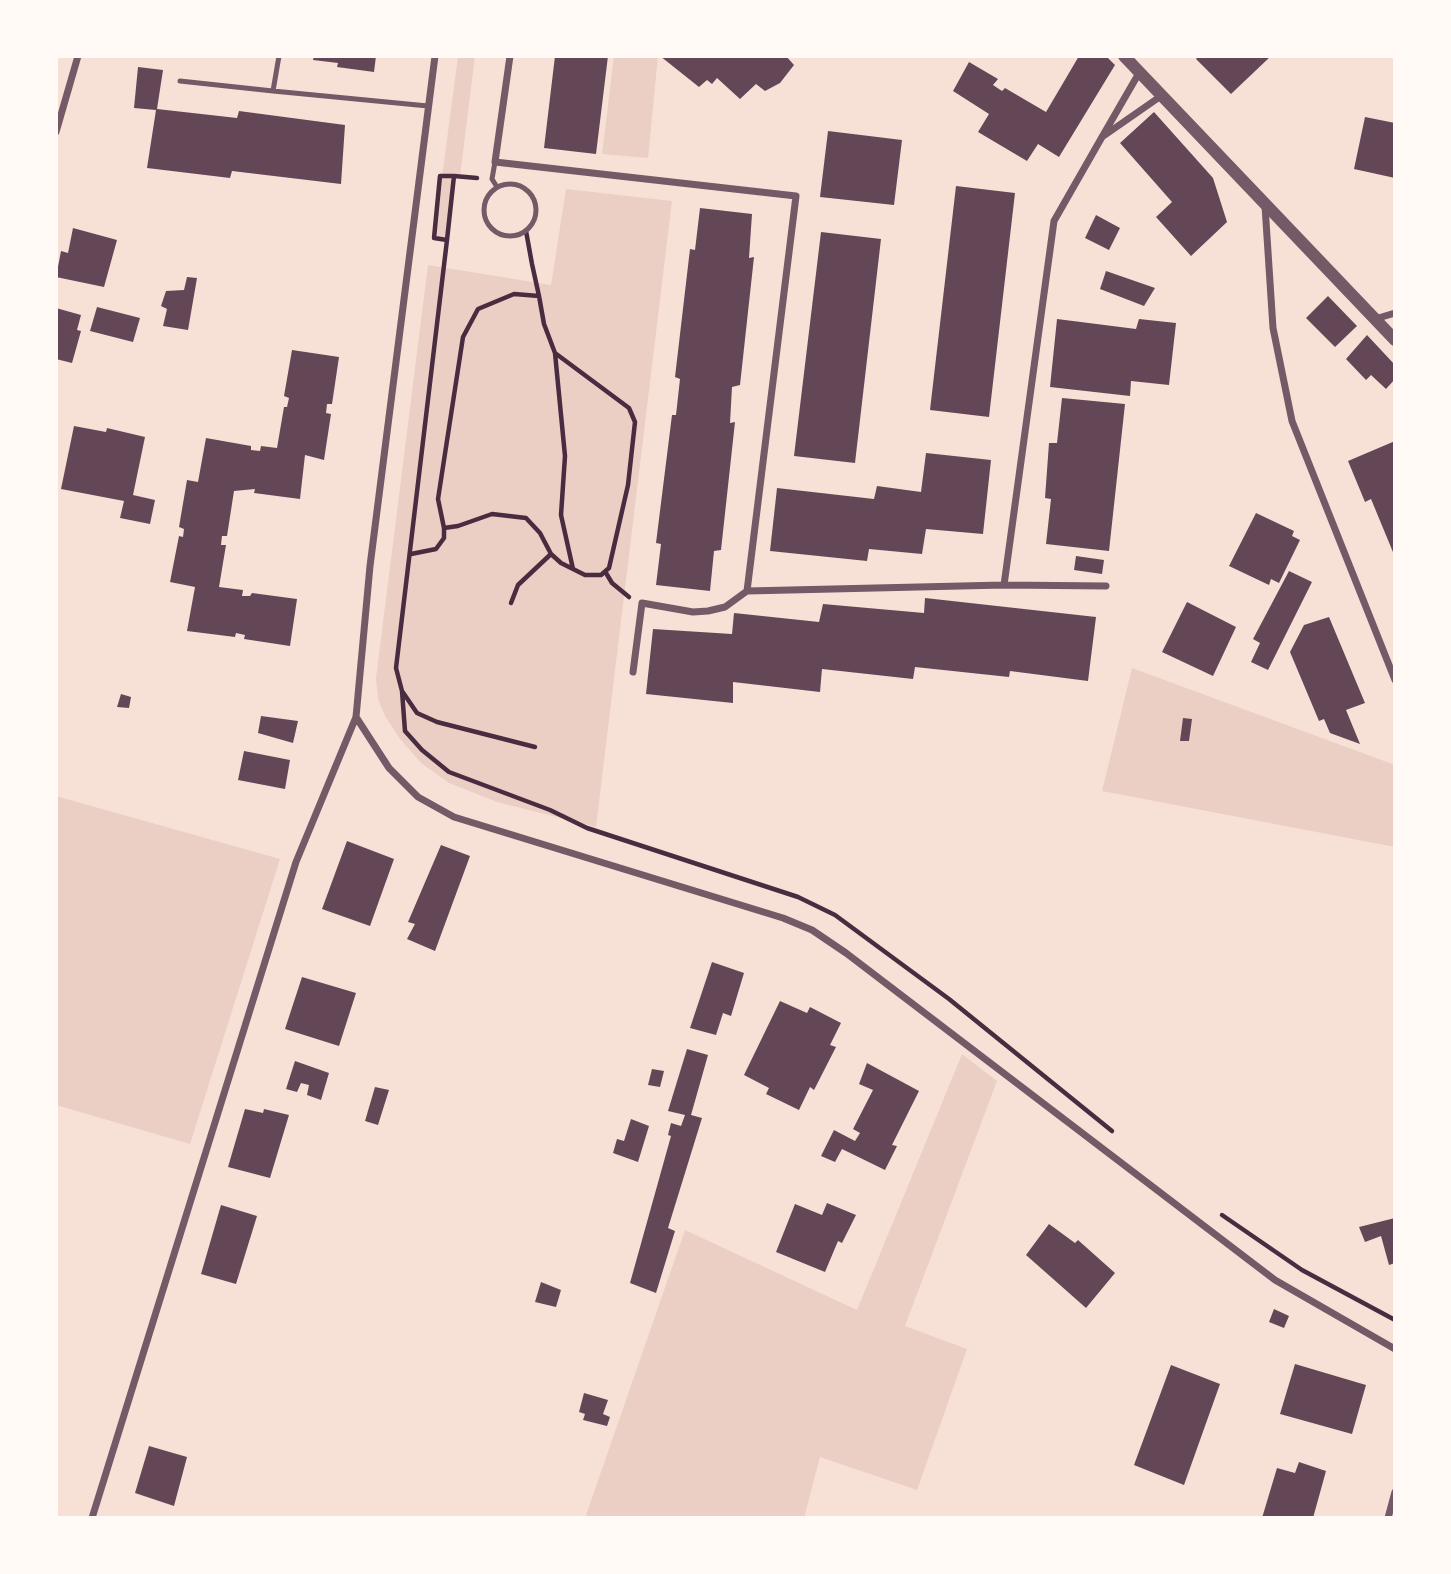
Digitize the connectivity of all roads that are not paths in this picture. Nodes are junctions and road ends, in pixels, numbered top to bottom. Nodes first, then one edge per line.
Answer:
1 (78, 56) edge
2 (279, 56) edge
3 (435, 56) edge
4 (510, 56) edge
5 (1124, 56) edge
6 (1139, 73) junction
7 (180, 81) dead end
8 (273, 91) junction
9 (1161, 96) junction
10 (428, 106) junction
11 (56, 132) edge
12 (1102, 137) junction
13 (495, 162) junction
14 (497, 187) junction
15 (1265, 204) junction
16 (1395, 313) edge
17 (1375, 319) junction
18 (1395, 340) edge
19 (1004, 585) junction
20 (1106, 586) dead end
21 (747, 591) junction
22 (633, 672) dead end
23 (1395, 680) edge
24 (355, 717) junction
25 (1395, 1349) edge
26 (1395, 1492) edge
27 (92, 1518) edge
28 (1388, 1518) edge

1 - 11 street
2 - 8 lane
3 - 10 street
4 - 13 street
5 - 6 street
6 - 9 street
6 - 12 street
7 - 8 lane
8 - 10 lane
9 - 12 street
9 - 15 street
10 - 24 street
12 - 19 street
13 - 14 lane
13 - 21 street
14 - 14 lane
15 - 17 street
15 - 23 street
16 - 17 street
17 - 18 street
19 - 20 street
19 - 21 street
21 - 22 street
24 - 25 street
24 - 27 street
26 - 28 street

